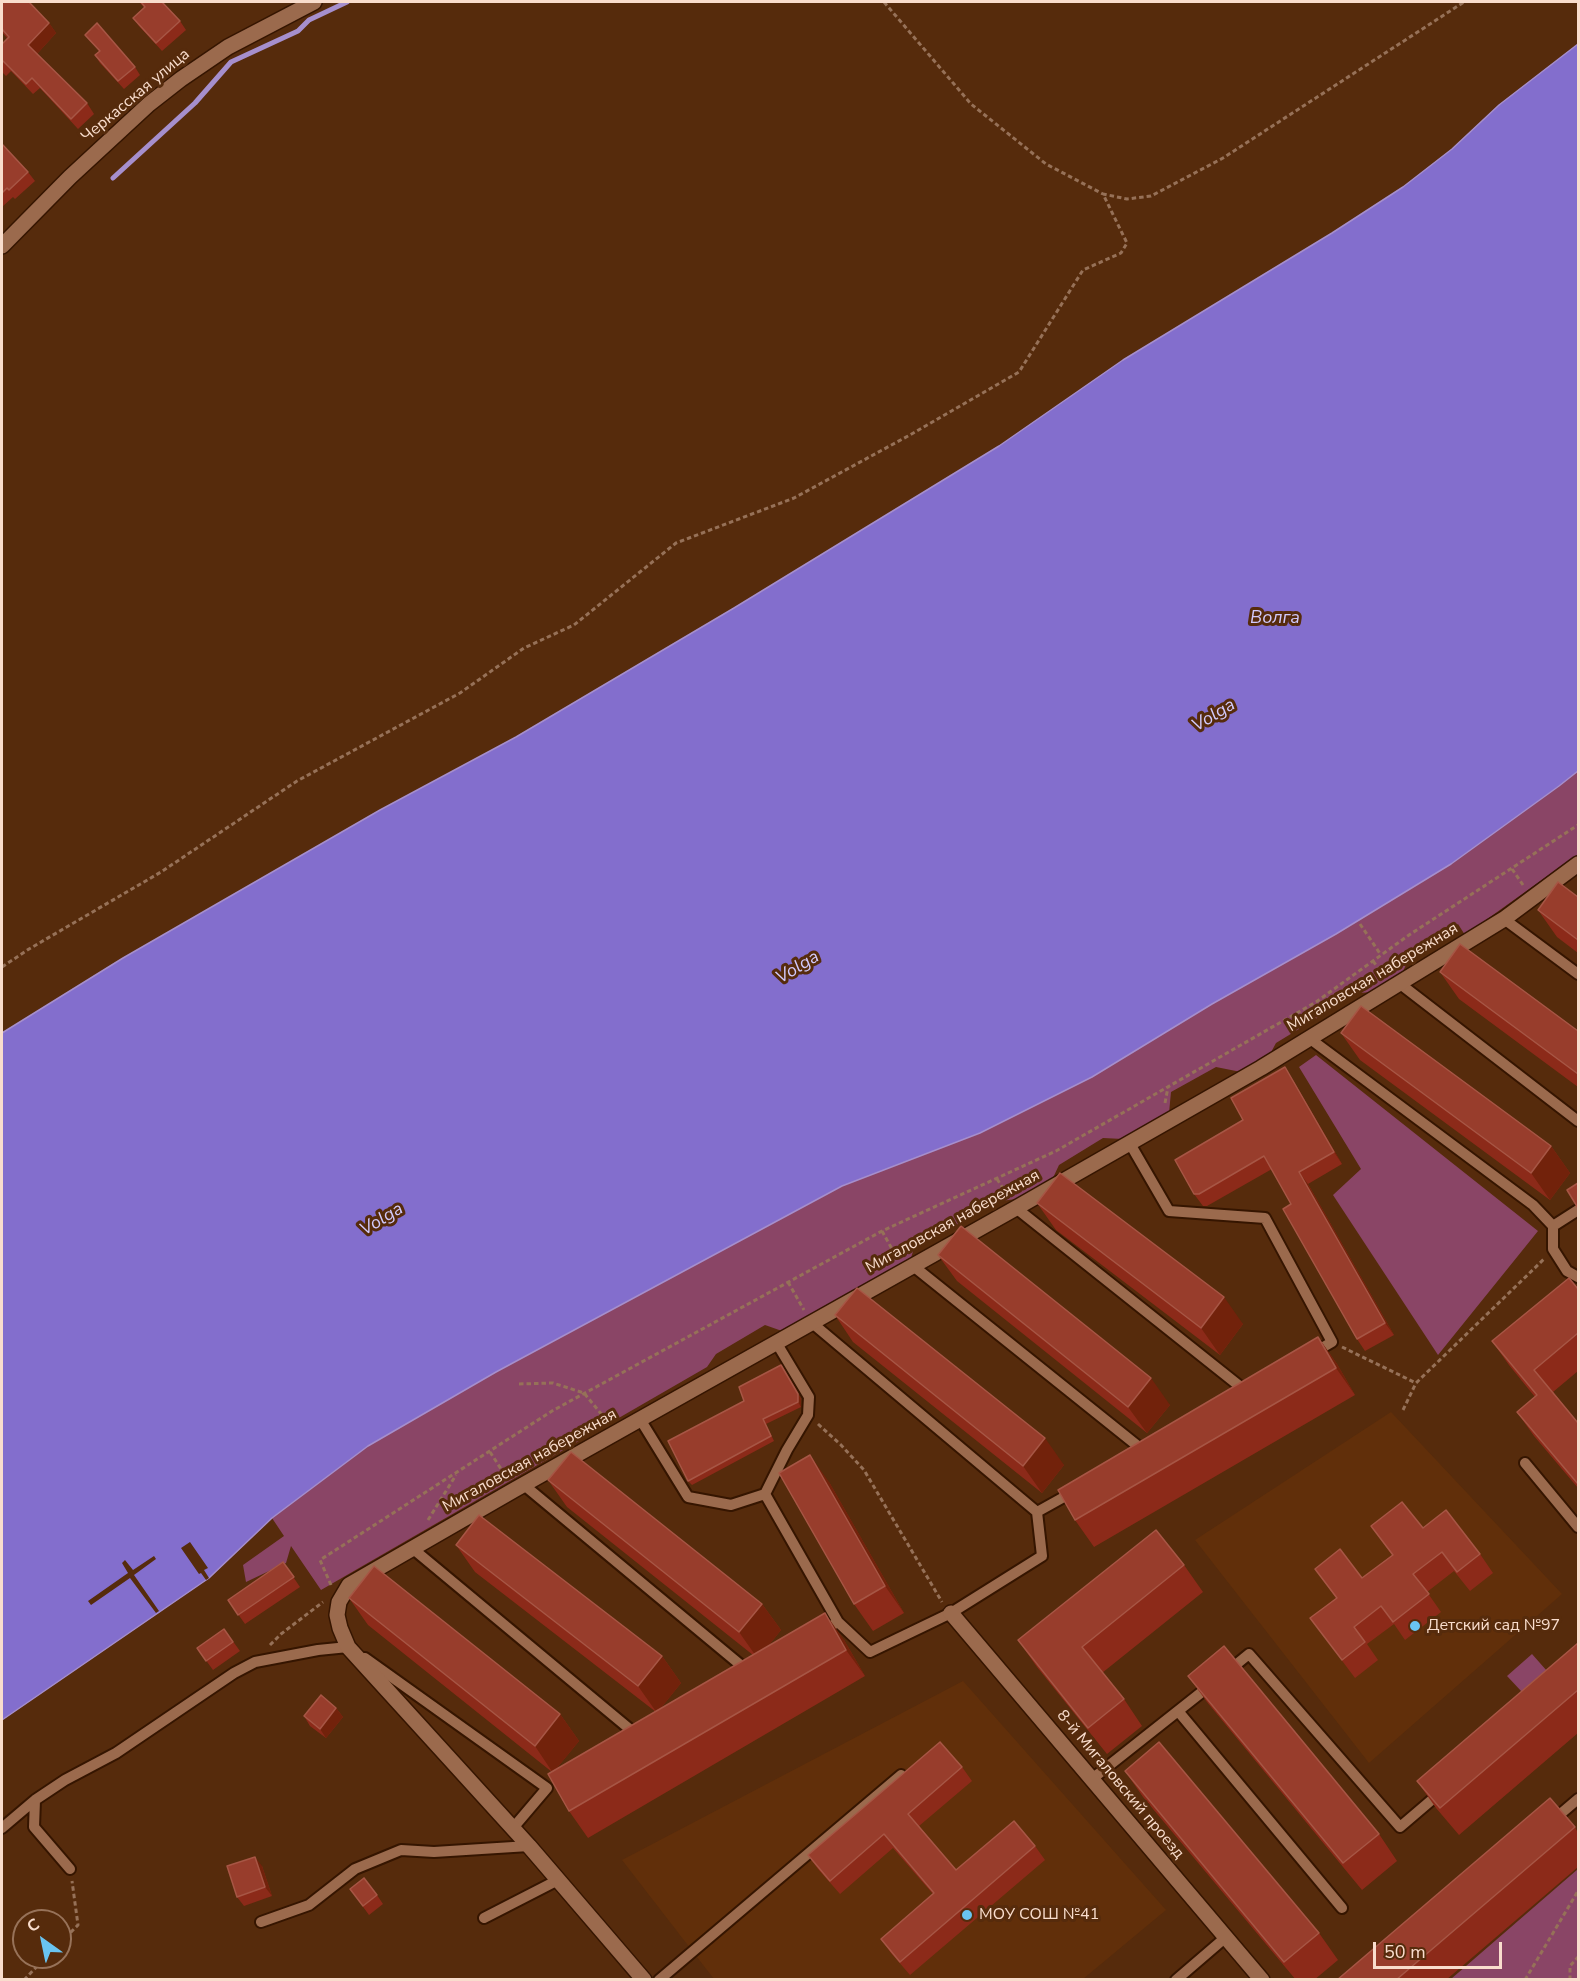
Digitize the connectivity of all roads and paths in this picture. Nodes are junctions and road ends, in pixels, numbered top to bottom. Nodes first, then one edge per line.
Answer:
1 (313, 2) edge
2 (884, 2) edge
3 (1464, 2) edge
4 (1103, 194) junction
5 (2, 246) edge
6 (1578, 825) edge
7 (1578, 864) edge
8 (1512, 869) junction
9 (1524, 887) dead end
10 (1504, 919) junction
11 (1360, 924) dead end
12 (1381, 955) junction
13 (2, 968) edge
14 (1578, 974) edge
15 (1400, 983) junction
16 (1309, 1038) junction
17 (1578, 1121) edge
18 (1129, 1142) junction
19 (1016, 1208) junction
20 (1578, 1210) edge
21 (1553, 1226) junction
22 (882, 1231) junction
23 (891, 1247) dead end
24 (1553, 1249) junction
25 (912, 1265) junction
26 (1578, 1277) edge
27 (788, 1282) junction
28 (797, 1298) dead end
29 (811, 1322) junction
30 (776, 1342) junction
31 (1332, 1342) junction
32 (1304, 1359) edge
33 (1416, 1383) junction
34 (519, 1384) dead end
35 (584, 1394) junction
36 (1237, 1398) edge
37 (595, 1407) dead end
38 (1403, 1410) dead end
39 (808, 1415) junction
40 (640, 1419) junction
41 (1155, 1445) edge
42 (490, 1452) junction
43 (1526, 1463) dead end
44 (456, 1474) junction
45 (1086, 1484) edge
46 (519, 1487) junction
47 (765, 1494) junction
48 (1037, 1512) junction
49 (1578, 1527) edge
50 (412, 1548) junction
51 (333, 1589) dead end
52 (326, 1600) dead end
53 (951, 1613) junction
54 (838, 1622) junction
55 (809, 1639) edge
56 (345, 1640) junction
57 (255, 1662) junction
58 (739, 1678) edge
59 (1178, 1711) junction
60 (648, 1730) edge
61 (638, 1736) junction
62 (628, 1742) edge
63 (901, 1775) edge
64 (1092, 1779) junction
65 (1453, 1781) edge
66 (1578, 1799) edge
67 (35, 1800) junction
68 (2, 1828) edge
69 (513, 1828) junction
70 (1539, 1832) edge
71 (529, 1846) junction
72 (70, 1869) joint
73 (558, 1880) junction
74 (1578, 1891) edge
75 (1342, 1908) dead end
76 (484, 1917) dead end
77 (261, 1922) dead end
78 (72, 1931) edge
79 (1226, 1937) junction
80 (1578, 1957) edge
81 (35, 1969) edge
82 (24, 1980) edge
83 (644, 1980) edge
84 (659, 1980) edge
85 (1176, 1980) edge
86 (1262, 1980) edge
87 (1525, 1980) edge
88 (1570, 1980) edge

1 - 5 street, Черкасская улица
2 - 4 path
3 - 4 path
4 - 13 path
6 - 8 path
7 - 10 street, Мигаловская набережная
8 - 9 path
8 - 12 path
10 - 14 lane
10 - 15 street, Мигаловская набережная
11 - 12 path
12 - 22 path
15 - 16 street, Мигаловская набережная
15 - 17 lane
16 - 18 street, Мигаловская набережная
16 - 21 lane
18 - 19 street, Мигаловская набережная
18 - 31 lane
19 - 25 street, Мигаловская набережная
19 - 36 lane
20 - 21 lane
21 - 24 lane
22 - 23 path
22 - 27 path
24 - 26 lane
24 - 33 path
25 - 29 street, Мигаловская набережная
25 - 41 lane
27 - 28 path
27 - 35 path
29 - 30 street, Мигаловская набережная
29 - 48 lane
30 - 39 lane
30 - 40 street, Мигаловская набережная
31 - 32 lane
31 - 33 path
33 - 38 path
34 - 35 path
35 - 37 path
35 - 42 path
39 - 47 lane
39 - 53 path
40 - 46 street, Мигаловская набережная
40 - 47 lane
42 - 44 path
42 - 46 path
43 - 49 lane
44 - 50 path
44 - 51 path
45 - 48 lane
46 - 50 street, Мигаловская набережная
46 - 58 lane
47 - 54 lane
48 - 53 lane
50 - 56 street, Мигаловская набережная
50 - 61 lane
52 - 57 path
53 - 54 lane
53 - 64 street, 8-й Мигаловский проезд
54 - 55 lane
56 - 57 lane
56 - 69 street
56 - 69 lane
57 - 67 lane
59 - 64 lane
59 - 65 lane
59 - 75 lane
60 - 61 lane
61 - 62 lane
63 - 84 lane
64 - 79 street, 8-й Мигаловский проезд
66 - 70 lane
67 - 68 lane
67 - 72 lane
69 - 71 street
71 - 73 street
71 - 77 lane
72 - 78 path
73 - 76 lane
73 - 83 street
74 - 87 path
79 - 85 lane
79 - 86 street, 8-й Мигаловский проезд
80 - 88 path
81 - 82 path

